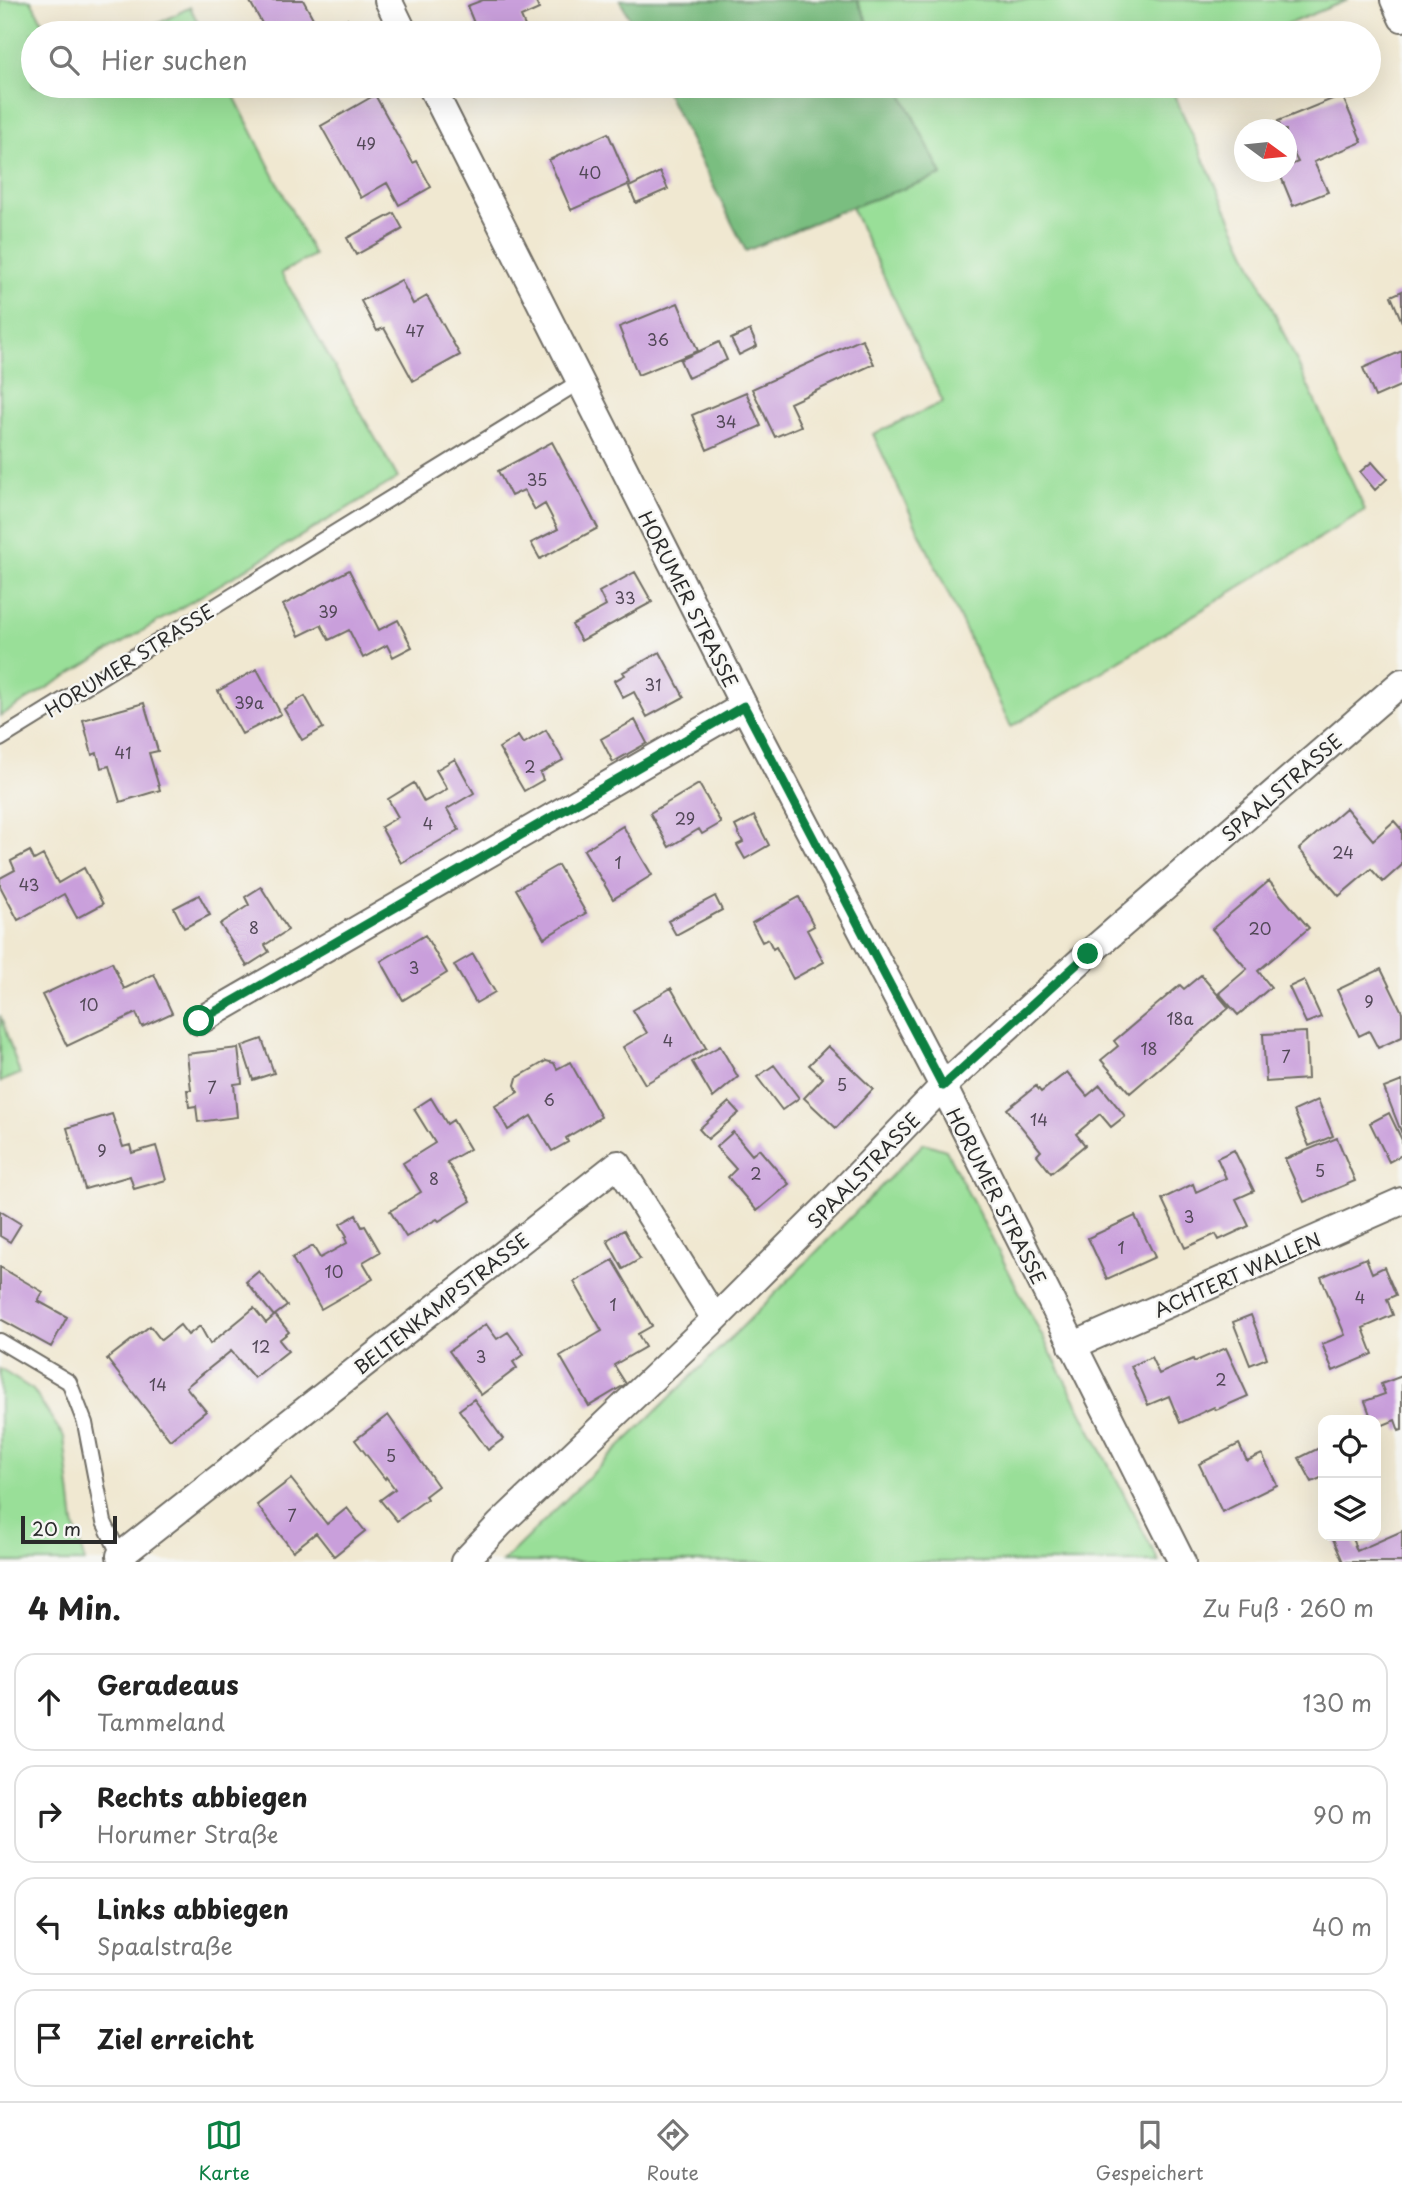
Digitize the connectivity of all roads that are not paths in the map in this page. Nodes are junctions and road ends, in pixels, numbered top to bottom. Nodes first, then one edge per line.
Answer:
1 (388, 0) edge
2 (1394, 0) edge
3 (1402, 18) edge
4 (398, 21) edge
5 (437, 98) edge
6 (579, 382) junction
7 (1402, 682) edge
8 (744, 706) junction
9 (0, 739) edge
10 (199, 1021) dead end
11 (943, 1086) junction
12 (1402, 1201) edge
13 (715, 1319) junction
14 (0, 1341) edge
15 (1072, 1346) junction
16 (122, 1559) edge
17 (464, 1562) edge
18 (1182, 1562) edge

1 - 4 street
2 - 3 street
5 - 6 street, HORUMER STRASSE
6 - 8 street, HORUMER STRASSE
6 - 9 lane, HORUMER STRASSE
7 - 11 street, SPAALSTRASSE
8 - 10 street
8 - 11 street, HORUMER STRASSE
11 - 13 street, SPAALSTRASSE
11 - 15 street, HORUMER STRASSE
12 - 15 street, ACHTERT WALLEN
13 - 16 street, BELTENKAMPSTRASSE
13 - 17 street, SPAALSTRASSE
14 - 16 lane, BELTENKAMPSTRASSE
15 - 18 street, HORUMER STRASSE

